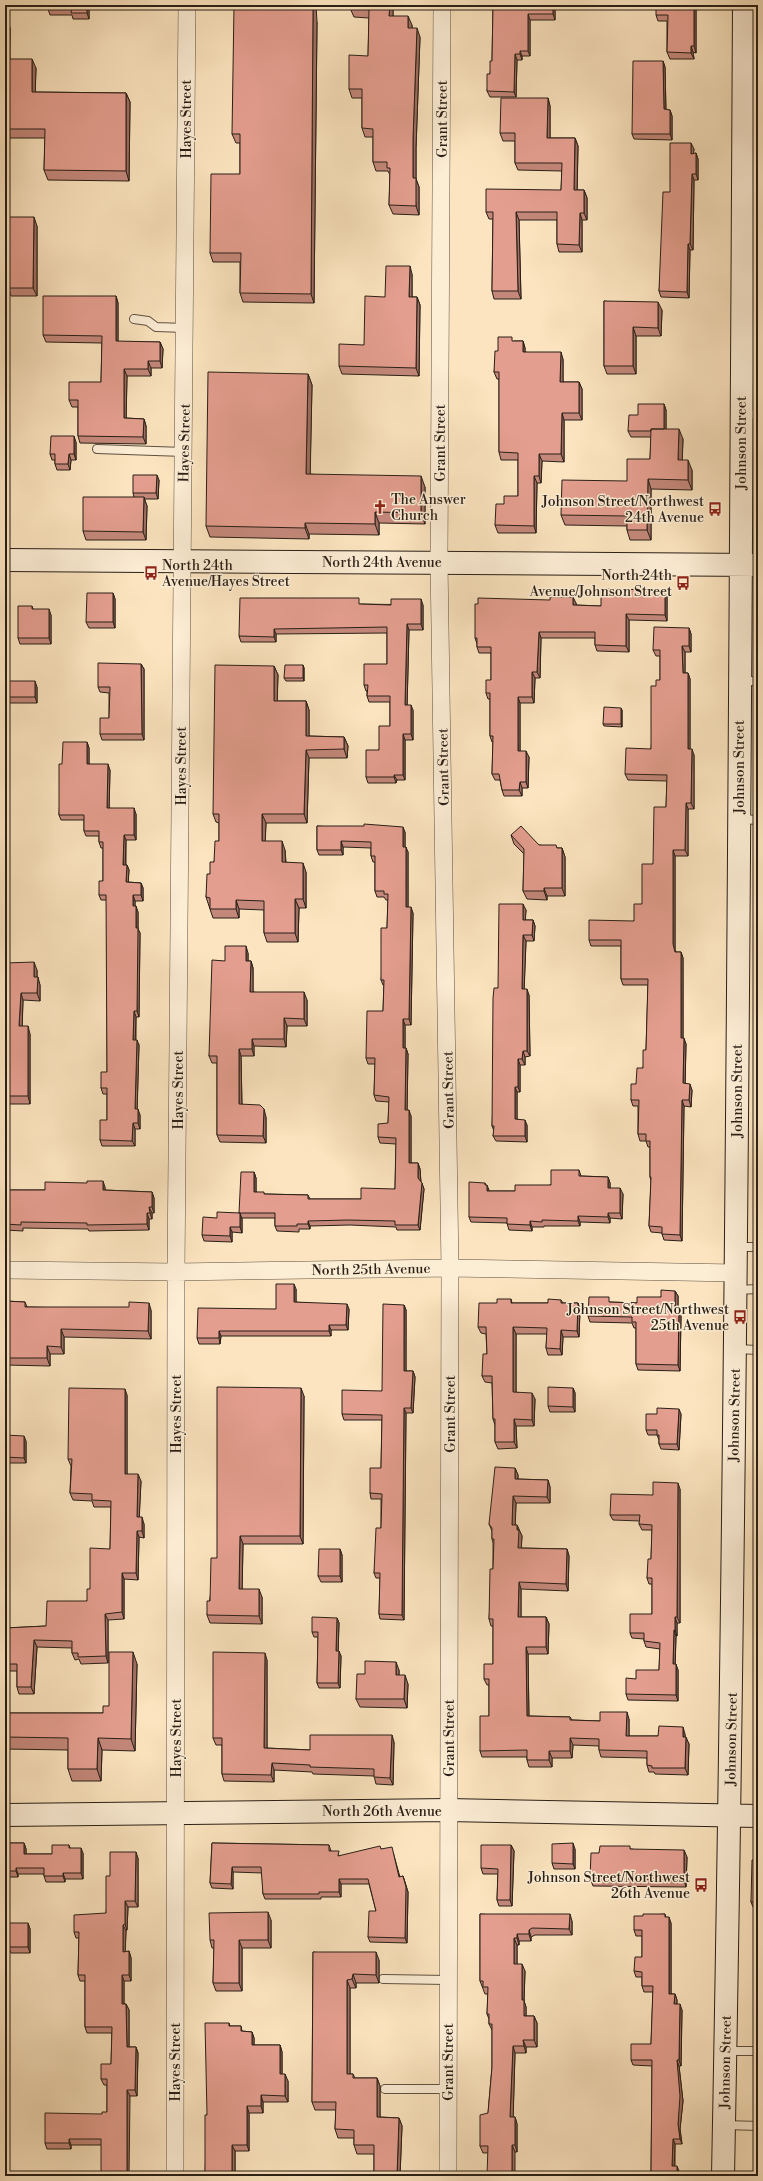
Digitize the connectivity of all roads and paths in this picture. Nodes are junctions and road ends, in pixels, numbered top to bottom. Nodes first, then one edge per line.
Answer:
1 (187, 5) edge
2 (442, 5) edge
3 (744, 5) edge
4 (751, 37) edge
5 (751, 87) edge
6 (750, 249) edge
7 (134, 319) dead end
8 (185, 328) junction
9 (750, 414) edge
10 (97, 449) dead end
11 (184, 452) junction
12 (5, 560) edge
13 (182, 561) junction
14 (439, 562) junction
15 (749, 565) edge
16 (749, 681) edge
17 (748, 820) edge
18 (736, 1246) junction
19 (758, 1247) edge
20 (450, 1268) junction
21 (5, 1270) edge
22 (176, 1272) junction
23 (736, 1281) junction
24 (758, 1289) edge
25 (735, 1349) junction
26 (758, 1350) edge
27 (448, 1810) junction
28 (176, 1812) junction
29 (5, 1815) edge
30 (730, 1816) junction
31 (758, 1816) edge
32 (383, 1979) dead end
33 (448, 1980) junction
34 (725, 2050) junction
35 (758, 2052) edge
36 (385, 2089) dead end
37 (448, 2089) junction
38 (724, 2125) junction
39 (758, 2126) edge
40 (175, 2176) edge
41 (448, 2176) edge
42 (723, 2176) edge

1 - 8 street, Hayes Street
2 - 14 street, Grant Street
3 - 4 street, Johnson Street
4 - 5 street, Johnson Street
5 - 6 street, Johnson Street
6 - 9 street, Johnson Street
7 - 8 lane
8 - 11 street, Hayes Street
9 - 15 street, Johnson Street
10 - 11 lane
11 - 13 street, Hayes Street
12 - 13 street, North 24th Avenue
13 - 14 street, North 24th Avenue
13 - 22 street, Hayes Street
14 - 15 street, North 24th Avenue
14 - 20 street, Grant Street
15 - 16 street, Johnson Street
16 - 17 street, Johnson Street
17 - 18 street, Johnson Street
18 - 19 lane
18 - 23 street, Johnson Street
20 - 22 street, North 25th Avenue
20 - 23 street, North 25th Avenue
20 - 27 street, Grant Street
21 - 22 street, North 25th Avenue
22 - 28 street, Hayes Street
23 - 24 lane
23 - 25 street, Johnson Street
25 - 26 lane
25 - 30 street, Johnson Street
27 - 28 street, North 26th Avenue
27 - 30 street, North 26th Avenue
27 - 33 street, Grant Street
28 - 29 street, North 26th Avenue
28 - 40 street, Hayes Street
30 - 31 street, North 26th Avenue
30 - 34 street, Johnson Street
32 - 33 lane
33 - 37 street, Grant Street
34 - 35 lane
34 - 38 street, Johnson Street
36 - 37 lane
37 - 41 street, Grant Street
38 - 39 lane
38 - 42 street, Johnson Street

